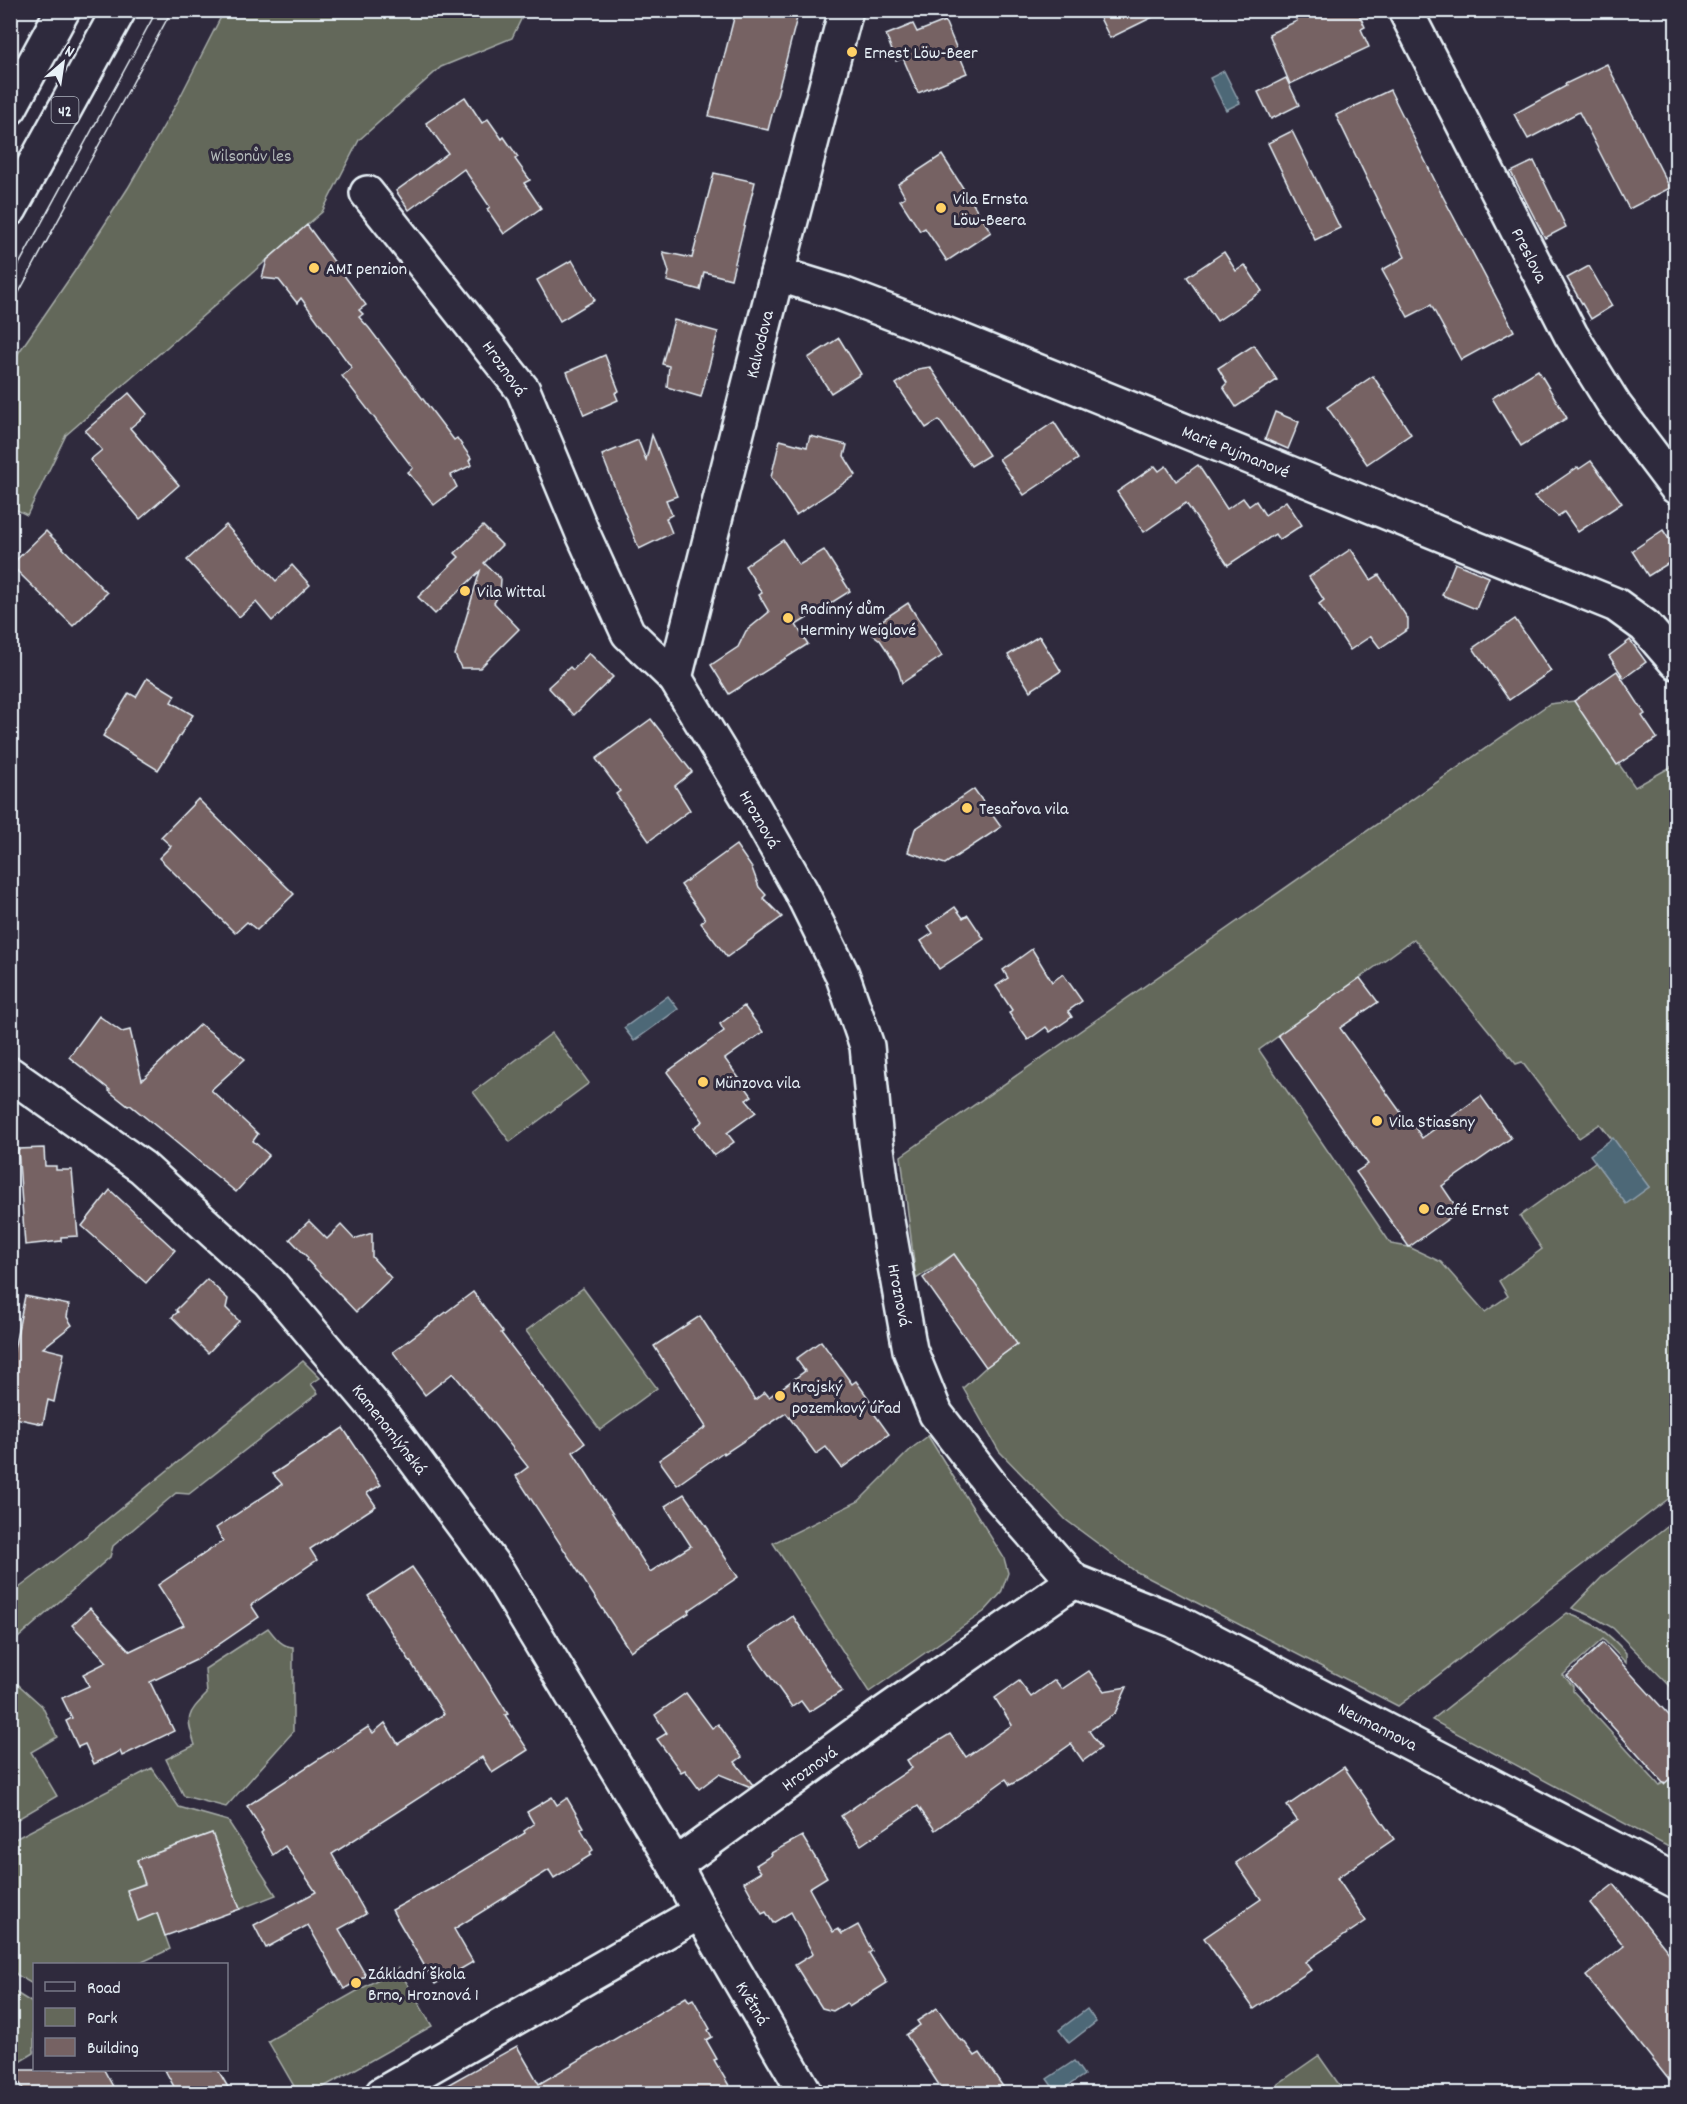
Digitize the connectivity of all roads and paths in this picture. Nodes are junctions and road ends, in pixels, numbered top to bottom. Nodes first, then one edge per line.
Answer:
1 (63, 10) edge
2 (119, 10) edge
3 (846, 10) edge
4 (1405, 10) edge
5 (10, 108) edge
6 (367, 193) dead end
7 (10, 209) edge
8 (777, 274) junction
9 (1677, 488) edge
10 (1677, 662) edge
11 (675, 678) junction
12 (10, 1074) edge
13 (1074, 1581) junction
14 (675, 1865) junction
15 (1677, 1881) edge
16 (700, 1912) junction
17 (382, 2094) edge
18 (806, 2094) edge

1 - 5 main road
2 - 7 main road, 42
3 - 8 main road, Kalvodova
4 - 9 main road, Preslova
6 - 11 main road, Hroznová
8 - 10 main road, Marie Pujmanové
8 - 11 main road, Kalvodova
11 - 13 main road, Hroznová
12 - 14 main road, Kamenomlýnská
13 - 14 main road, Hroznová
13 - 15 main road, Neumannova
14 - 16 main road
16 - 17 main road
16 - 18 main road, Květná

